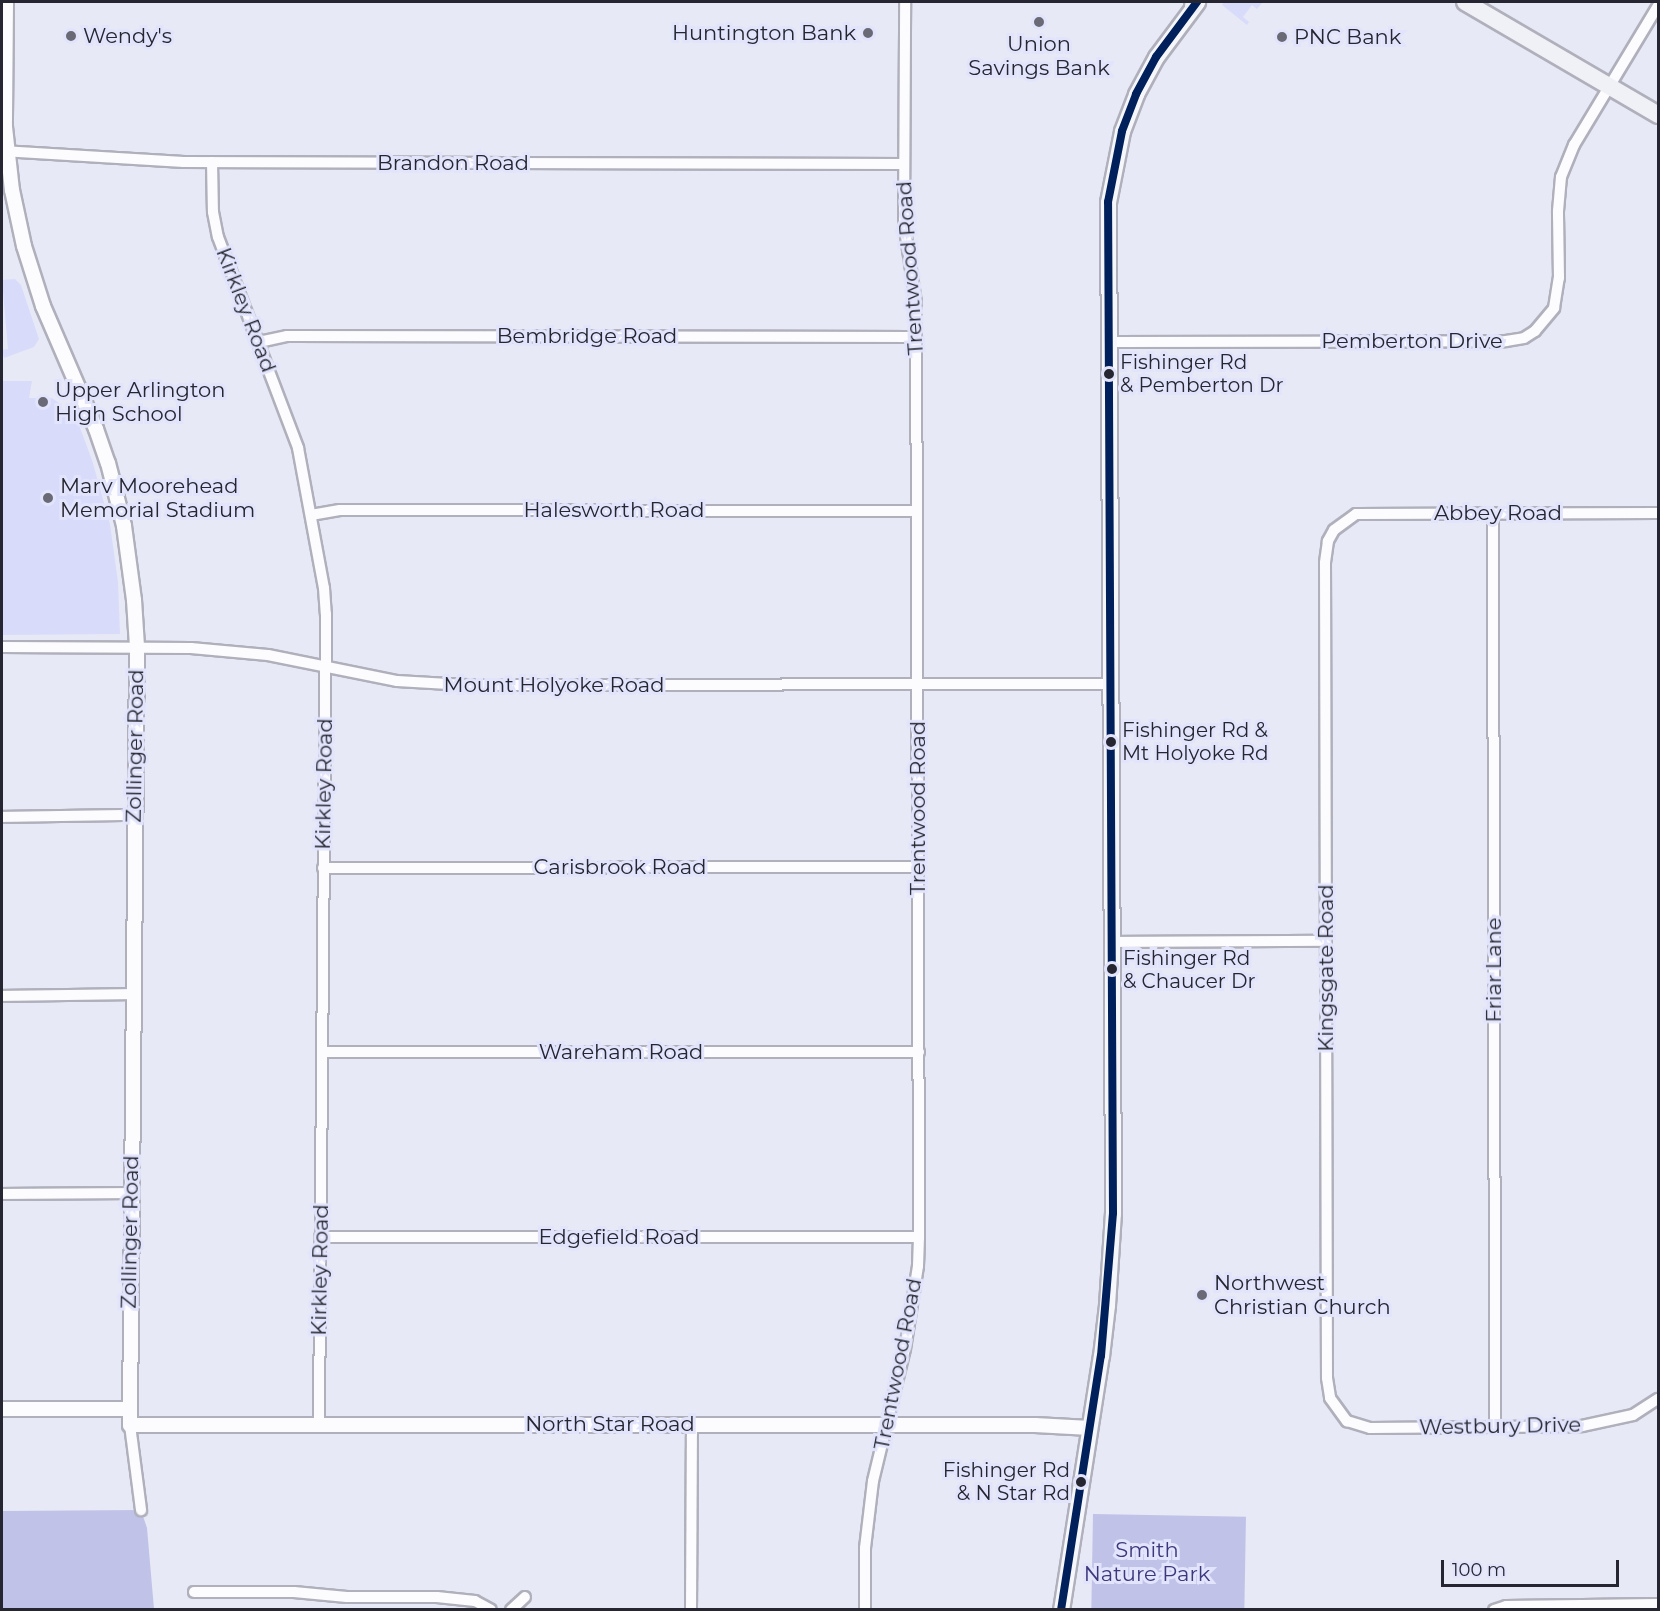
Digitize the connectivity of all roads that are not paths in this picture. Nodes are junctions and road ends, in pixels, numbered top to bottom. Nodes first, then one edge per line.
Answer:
1 (6, 2) edge
2 (905, 2) edge
3 (1465, 2) edge
4 (1195, 3) edge
5 (1659, 6) edge
6 (1609, 86) junction
7 (1659, 116) edge
8 (4, 151) edge
9 (212, 162) junction
10 (904, 164) junction
11 (916, 337) junction
12 (259, 342) junction
13 (1108, 342) junction
14 (917, 511) junction
15 (1493, 513) junction
16 (1659, 513) edge
17 (311, 515) junction
18 (1341, 523) joint
19 (2, 647) edge
20 (137, 648) junction
21 (326, 668) junction
22 (1110, 684) junction
23 (917, 686) junction
24 (135, 815) junction
25 (2, 817) edge
26 (918, 867) junction
27 (323, 868) junction
28 (1326, 941) junction
29 (1111, 942) junction
30 (132, 994) junction
31 (2, 996) edge
32 (322, 1052) junction
33 (919, 1052) junction
34 (130, 1193) junction
35 (2, 1194) edge
36 (320, 1237) junction
37 (919, 1238) junction
38 (1659, 1399) edge
39 (128, 1408) junction
40 (2, 1409) edge
41 (1340, 1415) joint
42 (319, 1424) junction
43 (692, 1424) junction
44 (130, 1425) junction
45 (887, 1425) junction
46 (1495, 1426) junction
47 (1090, 1428) junction
48 (141, 1510) dead end
49 (194, 1592) dead end
50 (525, 1597) dead end
51 (1659, 1604) edge
52 (492, 1610) edge
53 (512, 1610) edge
54 (691, 1610) edge
55 (865, 1610) edge
56 (1061, 1610) edge
57 (1494, 1610) edge

1 - 8 street, Zollinger Road
2 - 10 street, Trentwood Road
3 - 6 main road
4 - 13 main road
5 - 6 street, Pemberton Drive
6 - 7 main road
6 - 13 street, Pemberton Drive
8 - 9 street, Brandon Road
8 - 20 street, Zollinger Road
9 - 10 street, Brandon Road
9 - 12 street, Kirkley Road
10 - 11 street, Trentwood Road
11 - 12 street, Bembridge Road
11 - 14 street, Trentwood Road
12 - 17 street, Kirkley Road
13 - 22 main road
14 - 17 street, Halesworth Road
14 - 23 street, Trentwood Road
15 - 16 street, Abbey Road
15 - 18 street, Abbey Road
15 - 46 street, Friar Lane
17 - 21 street, Kirkley Road
18 - 28 street, Kingsgate Road
19 - 20 street, Mount Holyoke Road
20 - 21 street, Mount Holyoke Road
20 - 24 street, Zollinger Road
21 - 23 street, Mount Holyoke Road
21 - 27 street, Kirkley Road
22 - 23 street, Mount Holyoke Road
22 - 29 main road
23 - 26 street, Trentwood Road
24 - 25 street
24 - 30 street, Zollinger Road
26 - 27 street, Carisbrook Road
26 - 33 street, Trentwood Road
27 - 32 street, Kirkley Road
28 - 29 street
28 - 41 street, Kingsgate Road
29 - 47 main road
30 - 31 street
30 - 34 street, Zollinger Road
32 - 33 street, Wareham Road
32 - 36 street, Kirkley Road
33 - 37 street, Trentwood Road
34 - 35 street
34 - 39 street, Zollinger Road
36 - 37 street, Edgefield Road
36 - 42 street, Kirkley Road
37 - 45 street, Trentwood Road
38 - 46 street, Westbury Drive
39 - 40 street
39 - 44 street, Zollinger Road
41 - 46 street, Westbury Drive
42 - 43 street, North Star Road
42 - 44 street, North Star Road
43 - 45 street, North Star Road
43 - 54 street
44 - 48 street, Zollinger Road
45 - 47 street, North Star Road
45 - 55 street, Trentwood Road
47 - 56 main road
49 - 52 street
50 - 53 street
51 - 57 street

